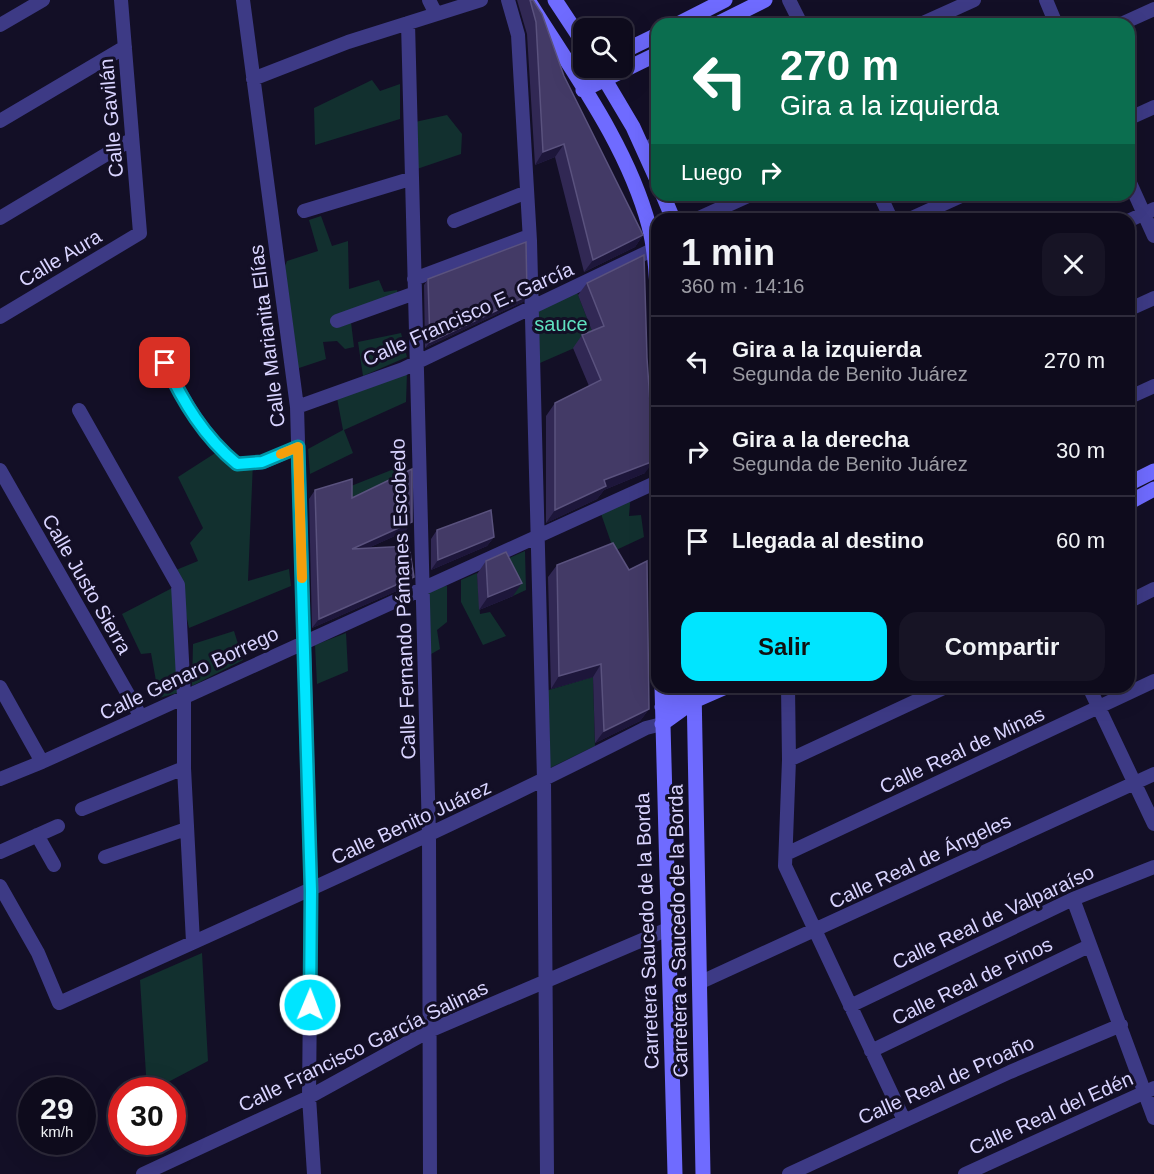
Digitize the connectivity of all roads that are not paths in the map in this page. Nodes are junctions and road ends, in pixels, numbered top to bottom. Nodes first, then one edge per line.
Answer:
1 (44, 0) edge
2 (121, 0) edge
3 (243, 0) edge
4 (429, 0) edge
5 (481, 0) edge
6 (508, 0) edge
7 (528, 0) edge
8 (555, 0) edge
9 (725, 0) edge
10 (789, 0) edge
11 (974, 0) edge
12 (1046, 0) edge
13 (756, 2) edge
14 (20, 6) edge
15 (1154, 9) edge
16 (436, 14) junction
17 (690, 18) edge
18 (728, 18) edge
19 (798, 18) edge
20 (934, 18) edge
21 (1054, 18) edge
22 (1134, 18) edge
23 (408, 23) junction
24 (0, 26) edge
25 (573, 27) edge
26 (651, 38) edge
27 (125, 47) junction
28 (633, 47) edge
29 (651, 56) edge
30 (633, 63) edge
31 (573, 73) edge
32 (576, 78) edge
33 (597, 78) edge
34 (605, 78) edge
35 (254, 79) junction
36 (583, 90) junction
37 (1154, 107) edge
38 (1135, 116) edge
39 (0, 121) edge
40 (132, 139) junction
41 (650, 146) edge
42 (410, 179) junction
43 (1135, 191) edge
44 (527, 192) junction
45 (737, 201) edge
46 (950, 201) edge
47 (304, 211) dead end
48 (1149, 212) edge
49 (710, 213) edge
50 (923, 213) edge
51 (0, 218) edge
52 (1135, 218) edge
53 (454, 221) dead end
54 (140, 233) joint
55 (529, 236) junction
56 (1154, 236) edge
57 (651, 242) edge
58 (651, 250) edge
59 (415, 286) junction
60 (1154, 298) edge
61 (1135, 307) edge
62 (531, 308) junction
63 (0, 317) edge
64 (337, 321) dead end
65 (158, 347) dead end
66 (417, 362) junction
67 (1154, 386) edge
68 (1135, 395) edge
69 (297, 407) junction
70 (79, 410) dead end
71 (298, 447) junction
72 (0, 470) edge
73 (1154, 471) edge
74 (1135, 480) edge
75 (651, 485) edge
76 (1154, 489) edge
77 (1135, 499) edge
78 (537, 536) junction
79 (423, 588) junction
80 (1154, 590) edge
81 (1135, 599) edge
82 (304, 642) junction
83 (1154, 681) edge
84 (0, 687) edge
85 (1135, 690) edge
86 (662, 693) edge
87 (692, 693) edge
88 (693, 693) edge
89 (694, 693) edge
90 (788, 693) edge
91 (933, 693) edge
92 (1092, 693) edge
93 (1128, 693) edge
94 (184, 697) junction
95 (662, 707) junction
96 (1098, 707) junction
97 (141, 717) junction
98 (662, 724) junction
99 (646, 728) junction
100 (789, 760) junction
101 (42, 762) junction
102 (184, 768) junction
103 (1154, 774) edge
104 (0, 779) edge
105 (544, 780) junction
106 (1135, 783) junction
107 (82, 809) dead end
108 (1154, 824) edge
109 (58, 826) dead end
110 (186, 829) junction
111 (37, 835) junction
112 (429, 835) junction
113 (0, 852) edge
114 (786, 854) junction
115 (105, 857) dead end
116 (54, 865) dead end
117 (1154, 867) edge
118 (0, 886) edge
119 (311, 891) junction
120 (1073, 899) junction
121 (6, 909) edge
122 (668, 928) junction
123 (815, 931) junction
124 (194, 942) junction
125 (1089, 946) junction
126 (545, 980) junction
127 (701, 982) junction
128 (850, 1006) junction
129 (1121, 1025) junction
130 (429, 1031) junction
131 (871, 1051) junction
132 (1149, 1090) edge
133 (309, 1097) junction
134 (1154, 1118) edge
135 (904, 1120) junction
136 (143, 1174) edge
137 (314, 1174) edge
138 (430, 1174) edge
139 (547, 1174) edge
140 (675, 1174) edge
141 (703, 1174) edge
142 (789, 1174) edge
143 (965, 1174) edge

1 - 14 street
2 - 27 street, Calle Gavilán
3 - 35 street, Calle Marianita Elías
4 - 16 street
5 - 16 street
6 - 44 street
7 - 31 street
8 - 25 street
9 - 17 street
10 - 19 street
11 - 20 street
12 - 21 street
13 - 18 street
14 - 24 street
15 - 22 street
16 - 23 street
23 - 35 street
23 - 42 street, Calle Fernando Pámanes Escobedo
26 - 28 street
27 - 39 street
27 - 40 street, Calle Gavilán
29 - 30 street
32 - 36 street
33 - 36 street
34 - 41 street
35 - 69 street, Calle Marianita Elías
36 - 57 street
37 - 38 street
40 - 51 street
40 - 54 street, Calle Gavilán
42 - 47 street
42 - 59 street, Calle Fernando Pámanes Escobedo
43 - 48 street
44 - 53 street
44 - 55 street
45 - 49 street
46 - 50 street
48 - 52 street
48 - 56 street
54 - 63 street, Calle Aura
55 - 59 street
55 - 62 street
58 - 62 street, Calle Francisco E. García
59 - 64 street
59 - 66 street, Calle Fernando Pámanes Escobedo
60 - 61 street
62 - 66 street, Calle Francisco E. García
62 - 78 street
65 - 71 street
66 - 69 street, Calle Francisco E. García
66 - 79 street, Calle Fernando Pámanes Escobedo
67 - 68 street
69 - 71 street, Calle Marianita Elías
70 - 94 street
71 - 82 street, Calle Marianita Elías
72 - 97 street, Calle Justo Sierra
73 - 74 street
75 - 78 street, Calle Genaro Borrego
76 - 77 street
78 - 79 street, Calle Genaro Borrego
78 - 105 street
79 - 82 street, Calle Genaro Borrego
79 - 112 street, Calle Fernando Pámanes Escobedo
80 - 81 street
82 - 94 street, Calle Genaro Borrego
82 - 119 street, Calle Marianita Elías
83 - 85 street, Calle Real de Minas
84 - 101 street
86 - 95 street, Carretera Saucedo de la Borda
87 - 95 street
88 - 98 street
89 - 127 street, Carretera a Saucedo de la Borda
90 - 100 street
91 - 100 street
92 - 96 street
93 - 96 street, Calle Real de Minas
94 - 97 street, Calle Genaro Borrego
94 - 102 street
95 - 98 street, Carretera Saucedo de la Borda
95 - 99 street, Calle Benito Juárez
96 - 106 street
96 - 114 street, Calle Real de Minas
97 - 101 street, Calle Genaro Borrego
98 - 99 street, Calle Benito Juárez
98 - 122 street, Carretera Saucedo de la Borda
99 - 105 street, Calle Benito Juárez
100 - 114 street
101 - 104 street, Calle Genaro Borrego
102 - 107 street
102 - 110 street
103 - 106 street, Calle Real de Ángeles
105 - 112 street, Calle Benito Juárez
105 - 126 street
106 - 108 street
106 - 123 street, Calle Real de Ángeles
109 - 111 street
110 - 115 street
110 - 124 street
111 - 113 street
111 - 116 street
112 - 119 street, Calle Benito Juárez
112 - 130 street, Calle Fernando Pámanes Escobedo
114 - 123 street
117 - 120 street, Calle Real de Valparaíso
118 - 121 street
119 - 124 street, Calle Benito Juárez
119 - 133 street, Calle Marianita Elías
120 - 125 street
120 - 128 street, Calle Real de Valparaíso
121 - 124 street, Calle Benito Juárez
122 - 126 street, Calle Francisco García Salinas
122 - 140 street, Carretera Saucedo de la Borda
123 - 127 street, Calle Real de Ángeles
123 - 128 street
125 - 129 street
125 - 131 street, Calle Real de Pinos
126 - 130 street, Calle Francisco García Salinas
126 - 139 street
127 - 141 street, Carretera a Saucedo de la Borda
128 - 131 street
129 - 132 street
129 - 135 street, Calle Real de Proaño
130 - 133 street, Calle Francisco García Salinas
130 - 138 street, Calle Fernando Pámanes Escobedo
131 - 135 street
132 - 134 street
132 - 143 street, Calle Real del Edén
133 - 136 street, Calle Francisco García Salinas
133 - 137 street, Calle Marianita Elías
135 - 142 street, Calle Real de Proaño

